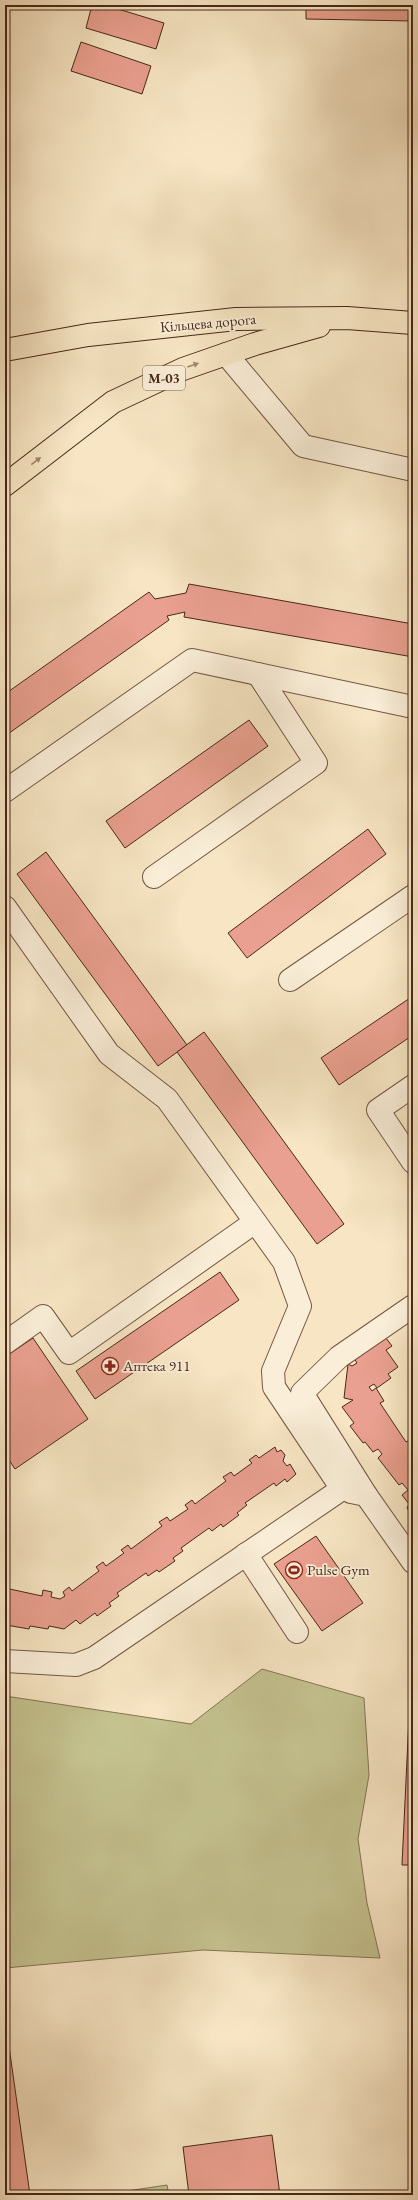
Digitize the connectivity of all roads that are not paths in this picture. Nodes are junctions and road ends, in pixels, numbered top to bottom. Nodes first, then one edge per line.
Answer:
1 (346, 318) junction
2 (413, 323) edge
3 (5, 350) edge
4 (226, 354) junction
5 (413, 470) edge
6 (5, 485) edge
7 (258, 674) junction
8 (413, 707) edge
9 (5, 791) edge
10 (154, 877) dead end
11 (413, 896) edge
12 (5, 908) edge
13 (290, 980) dead end
14 (413, 1086) edge
15 (413, 1162) edge
16 (255, 1222) junction
17 (413, 1306) edge
18 (5, 1343) edge
19 (342, 1490) junction
20 (366, 1495) junction
21 (246, 1554) junction
22 (413, 1562) edge
23 (297, 1632) dead end
24 (5, 1661) edge

1 - 2 highway, Кільцева дорога / М-03
1 - 3 highway, Кільцева дорога / М-03
1 - 4 highway, М-03
4 - 5 street
6 -> 4 highway, М-03
7 - 8 street
7 - 9 street
7 - 10 street
11 - 13 street
12 - 16 street
14 - 15 street
16 - 18 street
16 - 19 street
17 - 20 street
19 - 20 street
19 - 21 street
20 - 22 street
21 - 23 street
21 - 24 street

